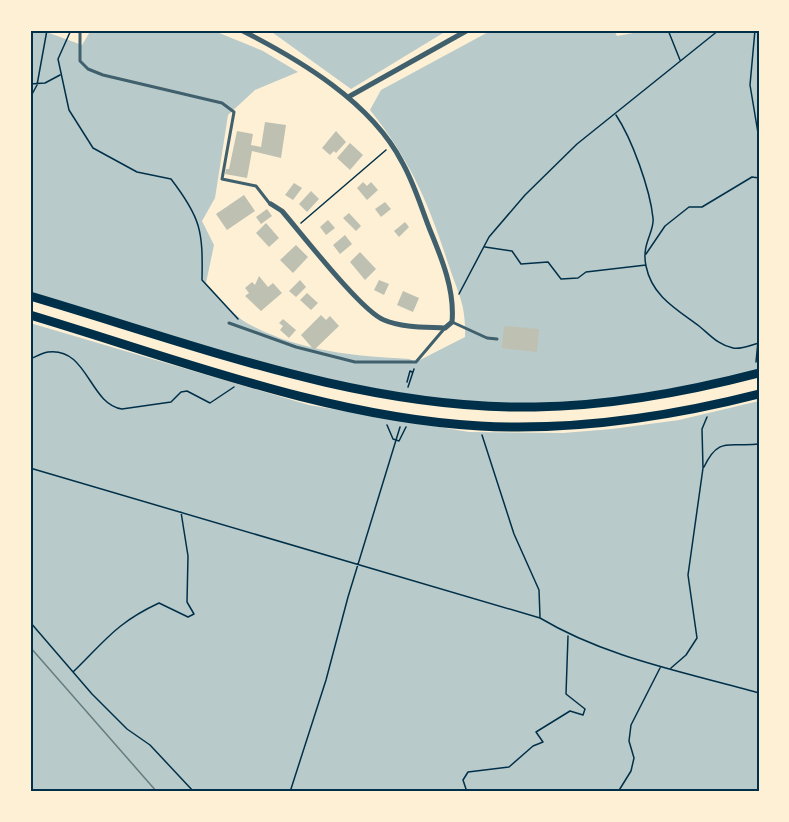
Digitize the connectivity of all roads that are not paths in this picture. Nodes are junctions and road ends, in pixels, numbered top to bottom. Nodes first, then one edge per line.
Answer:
1 (80, 30) edge
2 (242, 30) edge
3 (468, 30) edge
4 (350, 96) junction
5 (271, 204) joint
6 (30, 296) edge
7 (30, 315) edge
8 (452, 322) junction
9 (229, 323) dead end
10 (445, 328) junction
11 (496, 339) dead end
12 (759, 372) edge
13 (759, 393) edge

1 - 5 lane
2 - 4 street
3 - 4 street
4 - 8 street
5 - 10 street
6 - 12 main road
7 - 13 main road
8 - 10 street
8 - 11 lane
9 - 10 lane

